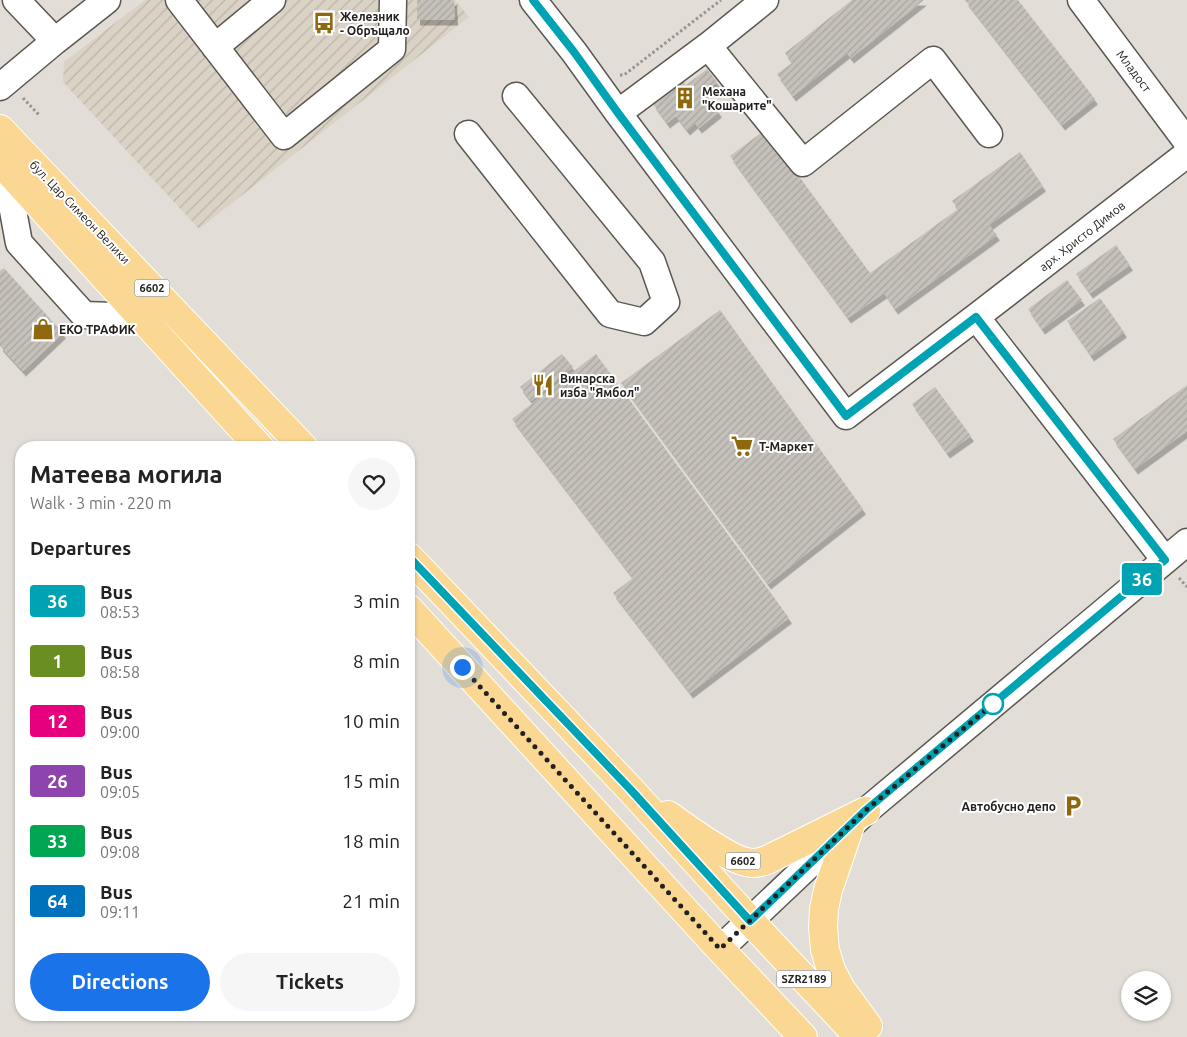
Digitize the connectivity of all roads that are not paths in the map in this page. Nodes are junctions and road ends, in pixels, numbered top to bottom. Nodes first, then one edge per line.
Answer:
1 (16, 0) edge
2 (107, 0) edge
3 (179, 0) edge
4 (272, 0) edge
5 (393, 0) edge
6 (533, 0) edge
7 (765, 0) edge
8 (1081, 0) edge
9 (55, 41) junction
10 (708, 46) junction
11 (215, 47) junction
12 (0, 87) edge
13 (516, 96) dead end
14 (618, 113) junction
15 (0, 129) edge
16 (468, 134) dead end
17 (989, 134) dead end
18 (1187, 142) edge
19 (1187, 154) edge
20 (2, 165) edge
21 (142, 317) junction
22 (976, 317) junction
23 (254, 441) edge
24 (297, 441) edge
25 (1187, 542) edge
26 (1165, 560) junction
27 (415, 563) edge
28 (415, 617) edge
29 (630, 789) junction
30 (858, 818) junction
31 (750, 921) junction
32 (720, 949) junction
33 (803, 1037) edge
34 (858, 1037) edge
35 (876, 1037) edge

1 - 9 street
2 - 9 street
3 - 11 street
4 - 11 street
5 - 11 street
6 - 14 street
7 - 10 street
8 - 18 street, Младост
9 - 12 street
10 - 14 street
10 - 17 street
13 - 16 street
14 - 22 street, арх. Христо Димов
15 - 24 main road, бул. Цар Симеон Велики / 6602
19 - 22 street, арх. Христо Димов
20 - 21 main road, бул. Цар Симеон Велики / 6602
20 - 21 street
21 - 23 main road, бул. Цар Симеон Велики / 6602
22 - 26 street
25 - 26 street, 6602
26 - 30 street, 6602
27 - 29 main road, 6602
28 - 32 main road
29 - 30 main road, 6602
29 - 31 main road
30 - 31 street, 6602
30 - 35 main road
31 - 32 street, 6602
31 - 34 main road, SZR2189
32 - 33 main road, SZR2189

